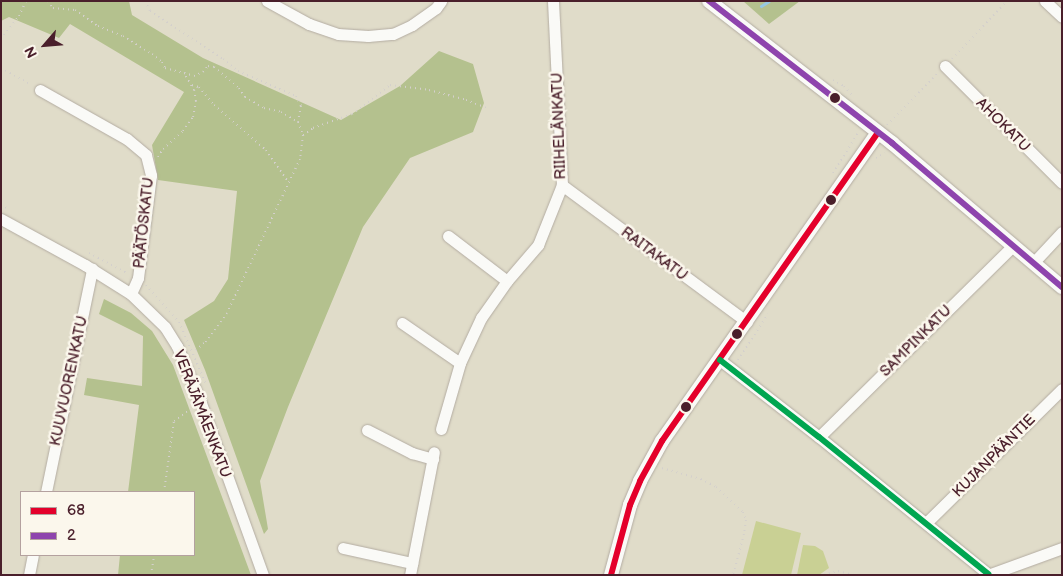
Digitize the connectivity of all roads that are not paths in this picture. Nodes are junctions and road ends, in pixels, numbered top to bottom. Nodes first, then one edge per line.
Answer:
1 (267, 1) edge
2 (440, 1) edge
3 (553, 1) edge
4 (709, 1) edge
5 (1045, 1) edge
6 (1062, 17) edge
7 (945, 66) dead end
8 (40, 90) road end
9 (878, 133) junction
10 (1062, 183) edge
11 (562, 185) junction
12 (1, 219) edge
13 (1062, 232) edge
14 (448, 236) dead end
15 (1013, 246) junction
16 (1034, 262) junction
17 (92, 269) junction
18 (507, 281) junction
19 (1062, 288) edge
20 (131, 294) junction
21 (747, 322) junction
22 (402, 323) dead end
23 (720, 360) junction
24 (460, 363) junction
25 (1062, 389) edge
26 (440, 429) dead end
27 (367, 430) dead end
28 (819, 437) junction
29 (46, 491) edge
30 (926, 523) junction
31 (343, 548) dead end
32 (1062, 548) edge
33 (33, 556) edge
34 (412, 563) junction
35 (988, 574) edge
36 (29, 575) edge
37 (263, 575) edge
38 (410, 575) edge
39 (612, 575) edge

1 - 2 street
3 - 11 street, RIIHELÄNKATU
4 - 9 street
5 - 6 street
7 - 10 street, AHOKATU
8 - 20 street, PÄÄTÖSKATU
9 - 15 street
9 - 21 street
11 - 18 street, RIIHELÄNKATU
11 - 21 street, RAITAKATU
12 - 17 street, VERÄJÄMÄENKATU
13 - 16 street
14 - 18 street
15 - 16 street
15 - 28 street, SAMPINKATU
16 - 19 street
17 - 20 street, VERÄJÄMÄENKATU
17 - 29 street, KUUVUORENKATU
18 - 24 street, RIIHELÄNKATU
20 - 37 street, VERÄJÄMÄENKATU
21 - 23 street
22 - 24 street
23 - 28 street
23 - 39 street
24 - 26 street, RIIHELÄNKATU
25 - 30 street, KUJANPÄÄNTIE
27 - 34 street
28 - 30 street
30 - 35 street
31 - 34 street
32 - 35 street
33 - 36 street
34 - 38 street

